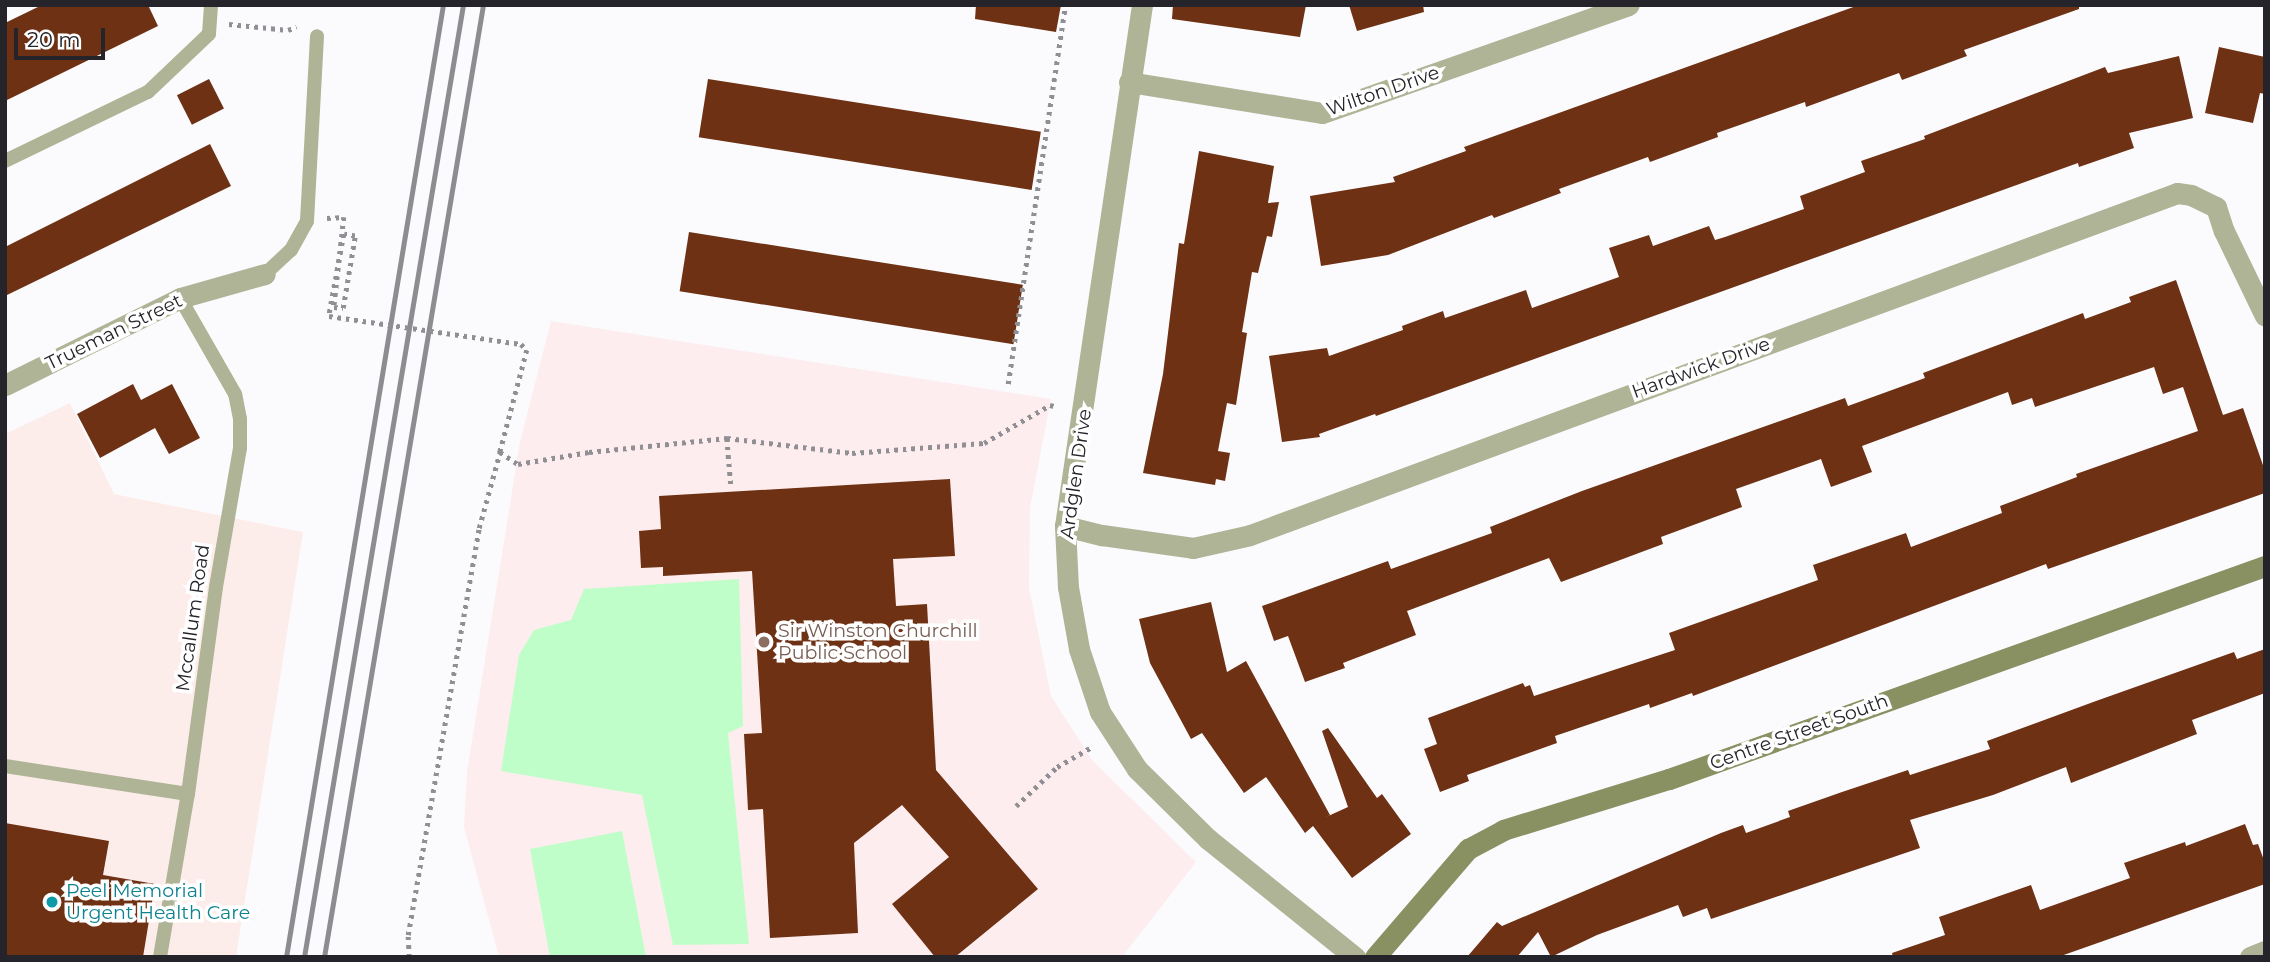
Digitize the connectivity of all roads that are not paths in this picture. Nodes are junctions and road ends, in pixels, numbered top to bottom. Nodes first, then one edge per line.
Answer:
1 (211, 5) edge
2 (1142, 5) edge
3 (1629, 5) edge
4 (317, 36) dead end
5 (1129, 82) junction
6 (5, 161) edge
7 (265, 274) joint
8 (180, 298) junction
9 (2265, 316) edge
10 (5, 385) edge
11 (1065, 526) junction
12 (2265, 566) edge
13 (5, 766) edge
14 (188, 794) junction
15 (2265, 951) edge
16 (160, 957) edge
17 (1355, 957) edge
18 (1375, 957) edge
19 (2250, 957) edge

1 - 6 lane
2 - 5 street, Ardglen Drive
3 - 5 street, Wilton Drive
4 - 7 lane
5 - 11 street, Ardglen Drive
7 - 8 street, Trueman Street
8 - 10 street, Trueman Street
8 - 14 lane, Mccallum Road
9 - 11 street, Hardwick Drive
11 - 17 street, Ardglen Drive
12 - 18 street, Centre Street South
13 - 14 lane
14 - 16 lane, Mccallum Road
15 - 19 street

